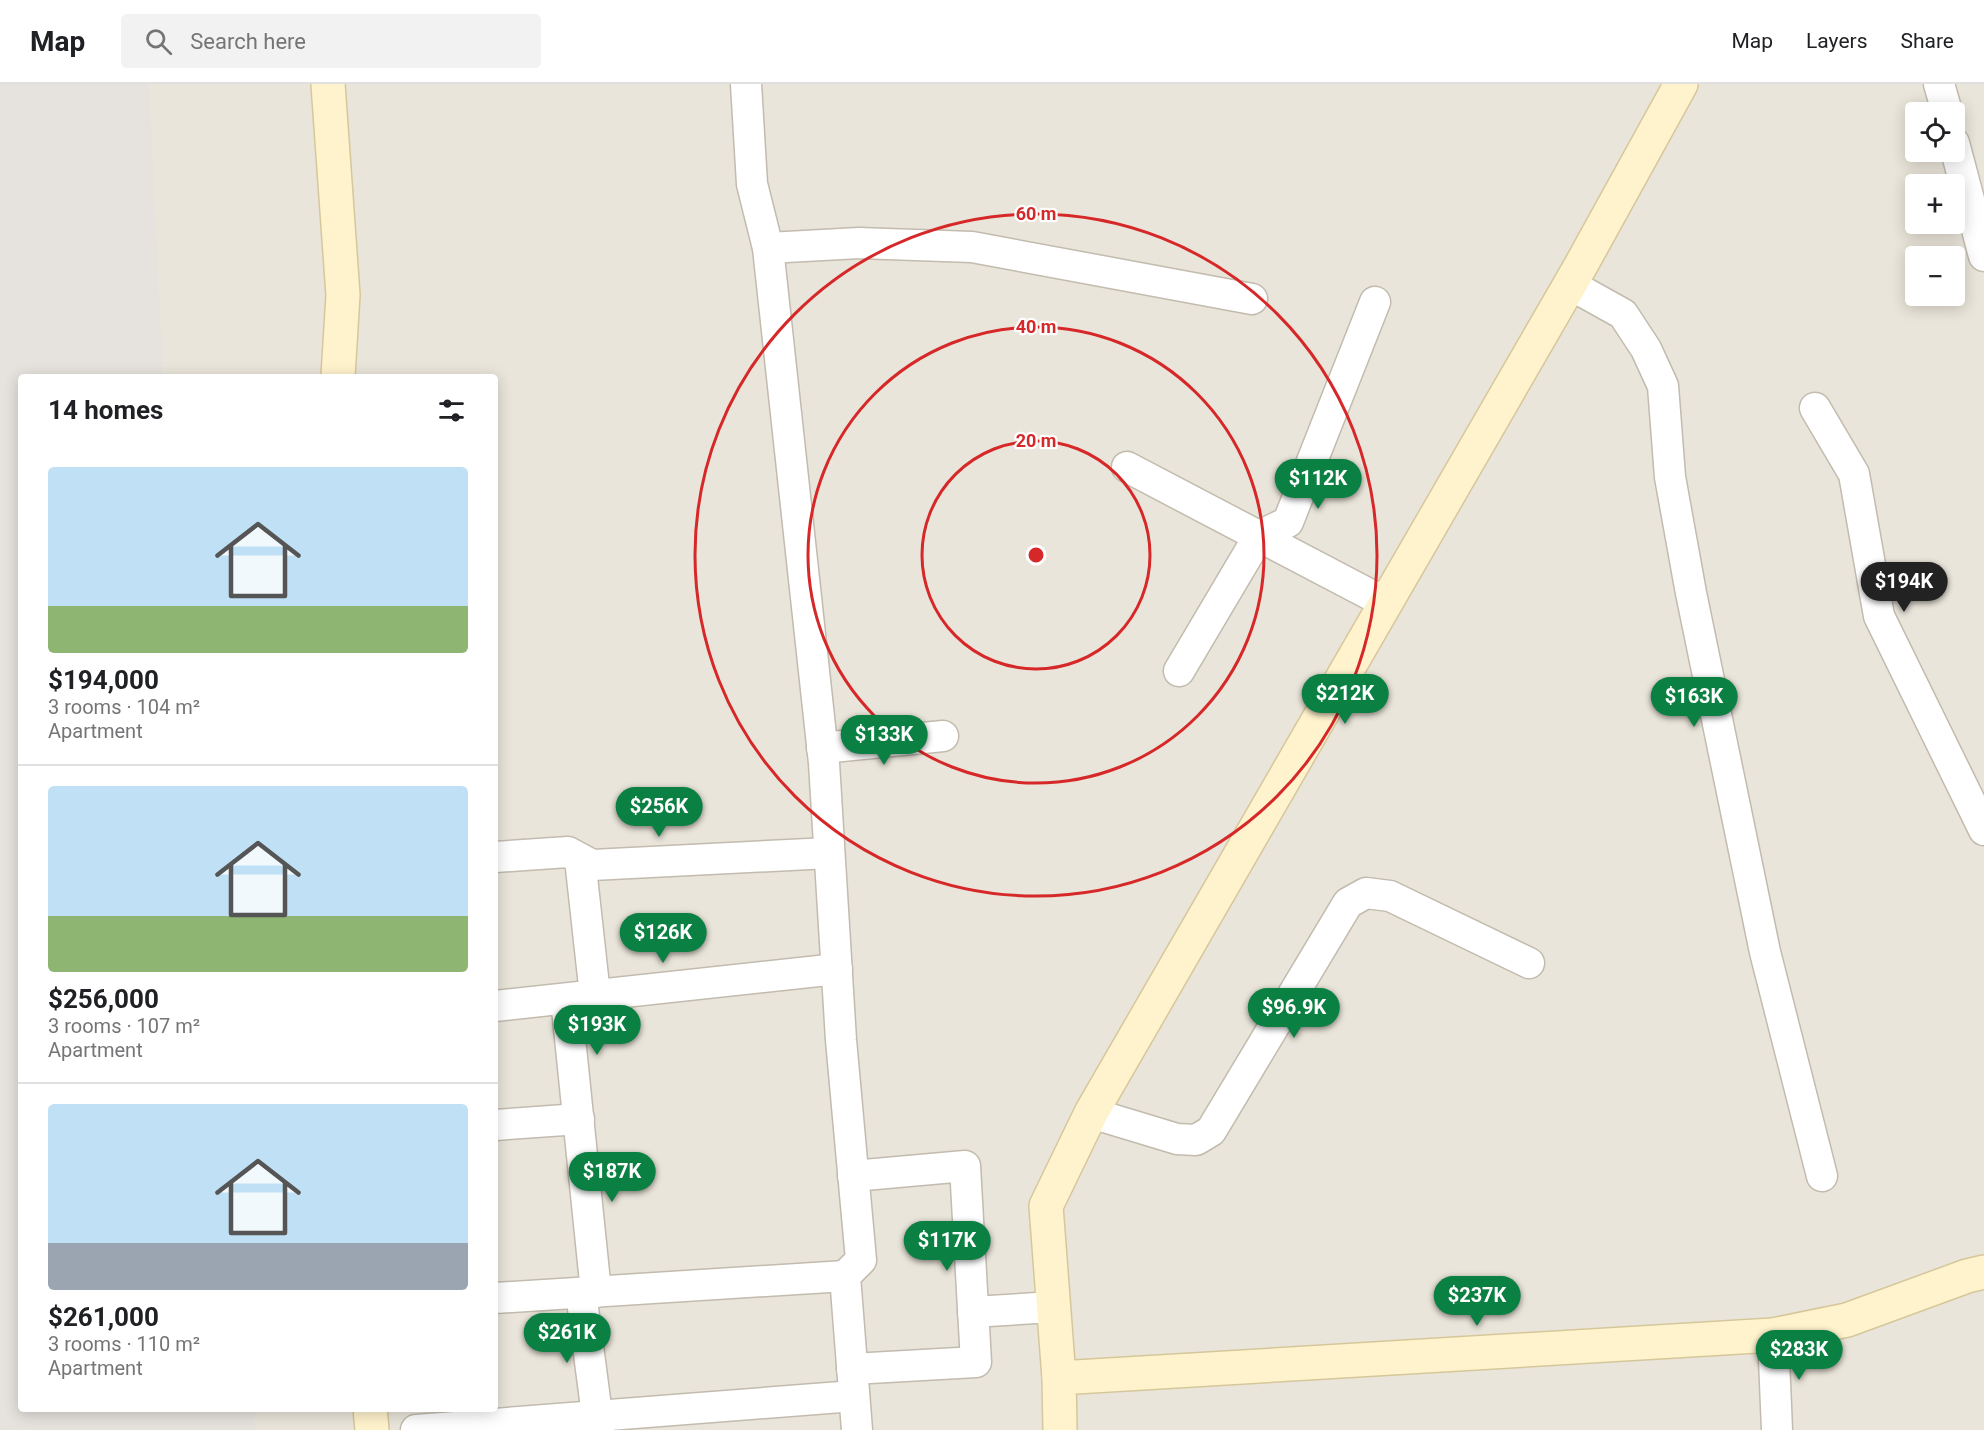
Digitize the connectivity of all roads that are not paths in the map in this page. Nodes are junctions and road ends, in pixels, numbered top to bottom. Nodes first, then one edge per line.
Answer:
1 (328, 84) edge
2 (746, 84) edge
3 (1681, 84) edge
4 (1939, 84) edge
5 (1944, 102) edge
6 (1959, 162) edge
7 (768, 248) junction
8 (1984, 256) edge
9 (1569, 284) junction
10 (1252, 298) dead end
11 (1375, 302) dead end
12 (338, 374) edge
13 (1815, 408) dead end
14 (1127, 467) dead end
15 (1259, 536) junction
16 (1386, 603) junction
17 (1179, 671) dead end
18 (943, 736) dead end
19 (822, 748) junction
20 (1984, 830) edge
21 (829, 853) junction
22 (498, 857) edge
23 (580, 859) junction
24 (1529, 963) dead end
25 (837, 969) junction
26 (580, 997) junction
27 (498, 1006) edge
28 (1091, 1113) junction
29 (579, 1119) junction
30 (498, 1125) edge
31 (853, 1176) junction
32 (1822, 1176) dead end
33 (1978, 1266) edge
34 (845, 1276) junction
35 (589, 1292) junction
36 (498, 1298) edge
37 (1053, 1307) junction
38 (973, 1312) junction
39 (1773, 1335) junction
40 (1059, 1378) junction
41 (853, 1383) junction
42 (370, 1412) edge
43 (598, 1423) edge
44 (372, 1430) edge
45 (416, 1430) edge
46 (857, 1430) edge
47 (1060, 1430) edge
48 (1777, 1430) edge

1 - 12 street
2 - 7 street
3 - 9 street
4 - 5 street
6 - 8 street
7 - 10 street
7 - 19 street
9 - 16 street
9 - 32 street
11 - 15 street
13 - 20 street
14 - 15 street
15 - 16 street
15 - 17 street
16 - 28 street
18 - 19 street
19 - 21 street
21 - 23 street
21 - 25 street
22 - 23 street
23 - 26 street
24 - 28 street
25 - 26 street
25 - 31 street
26 - 27 street
26 - 29 street
28 - 37 street
29 - 30 street
29 - 35 street
31 - 34 street
31 - 38 street
33 - 39 street
34 - 35 street
34 - 41 street
35 - 36 street
35 - 43 street
37 - 38 street
37 - 40 street
38 - 41 street
39 - 40 street
39 - 48 street
40 - 47 street
41 - 43 street
41 - 46 street
42 - 44 street
43 - 45 street

